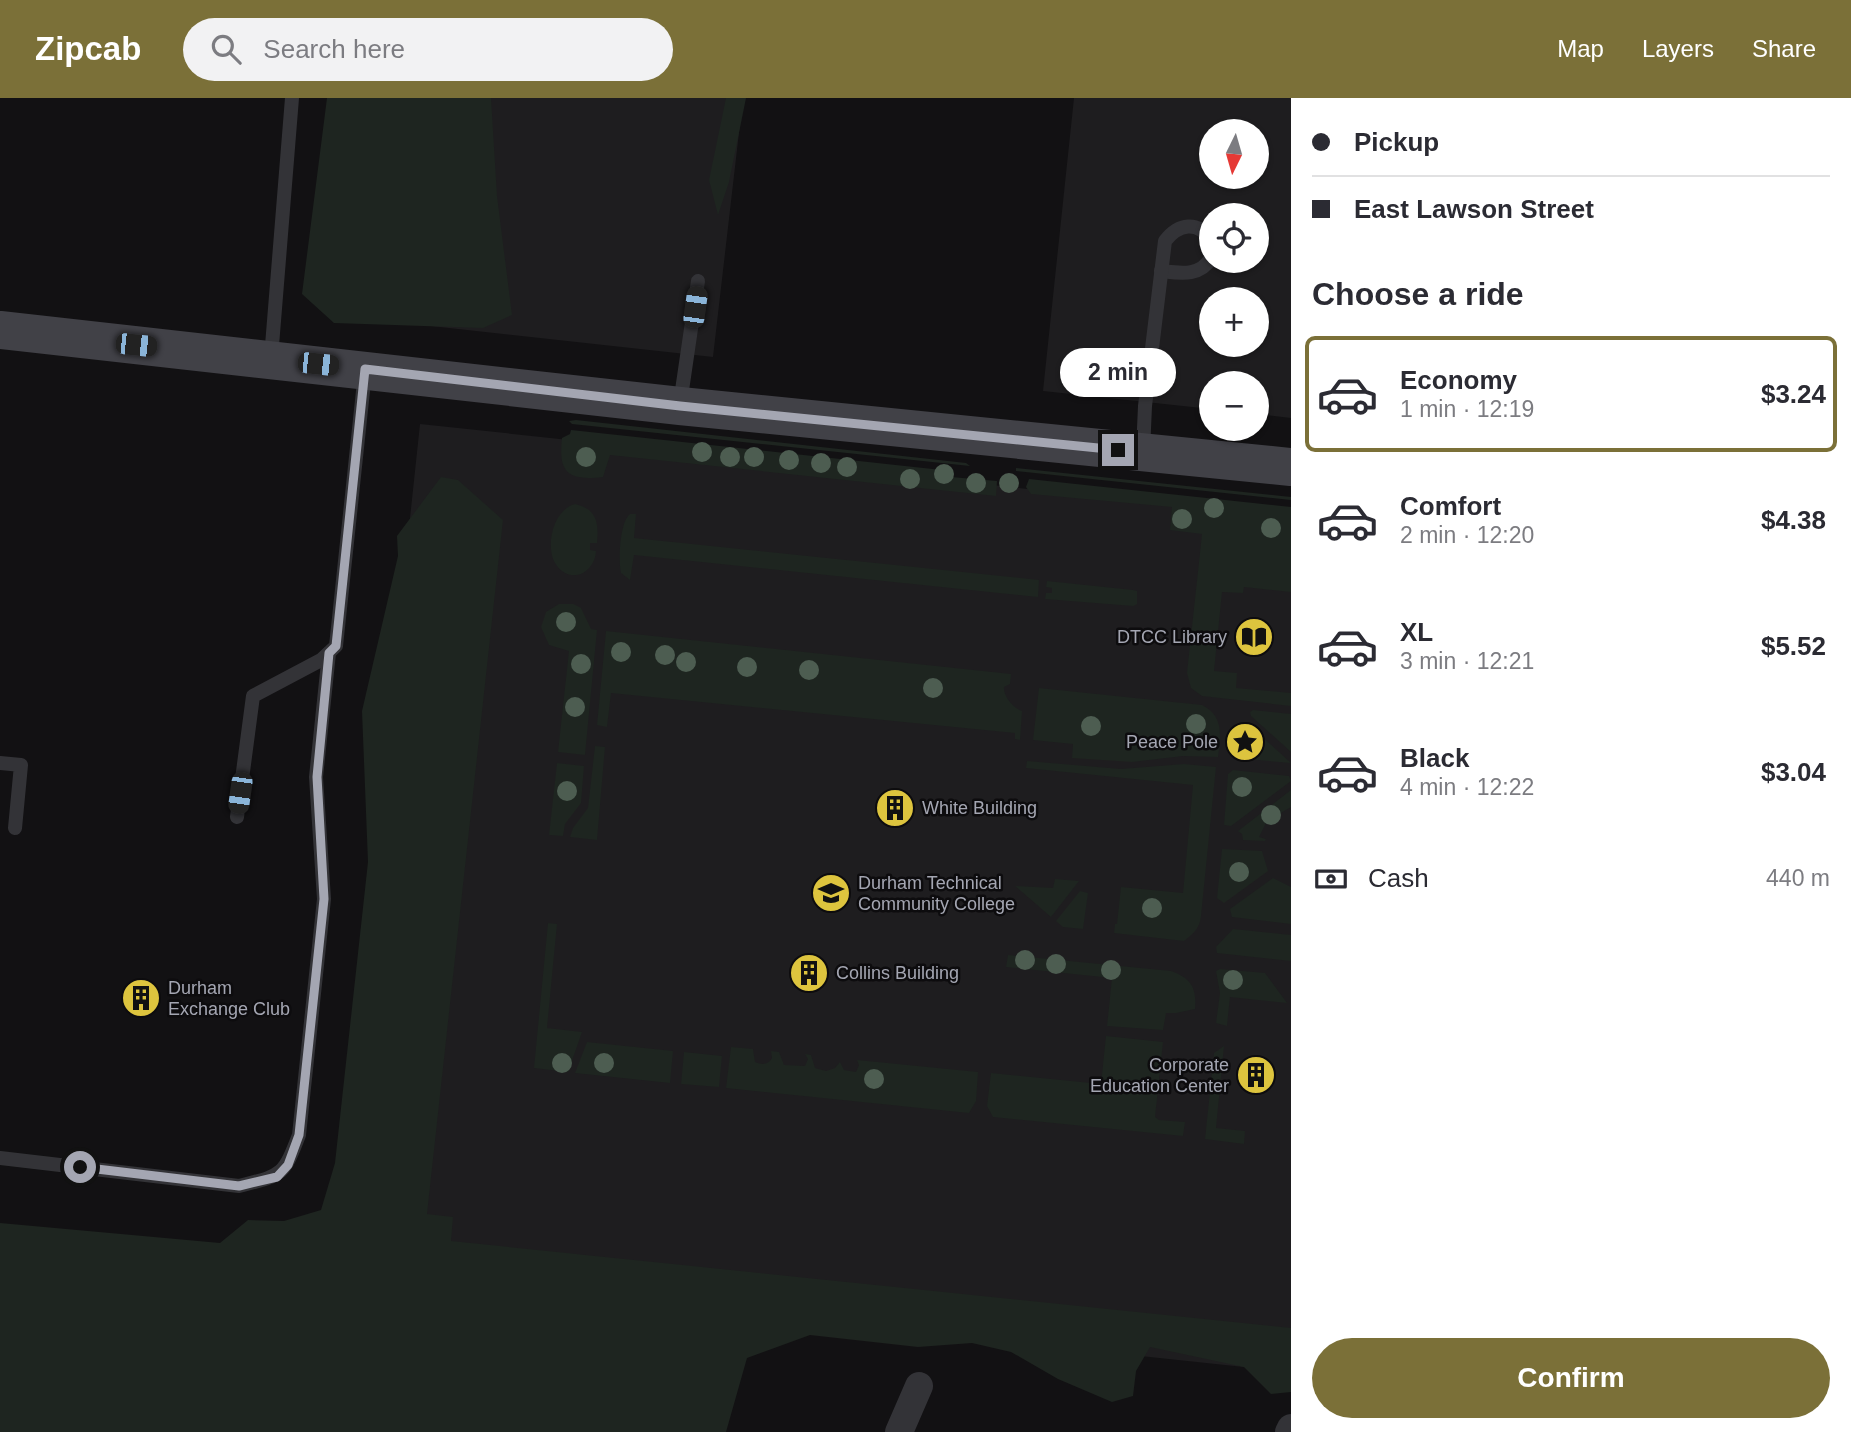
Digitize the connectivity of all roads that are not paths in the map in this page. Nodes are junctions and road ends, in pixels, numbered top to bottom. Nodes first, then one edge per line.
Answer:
1 (292, 98) edge
2 (1199, 229) edge
3 (1199, 270) edge
4 (1161, 271) junction
5 (698, 281) dead end
6 (0, 330) edge
7 (271, 359) junction
8 (365, 369) junction
9 (680, 406) junction
10 (1143, 452) junction
11 (1291, 467) edge
12 (329, 653) junction
13 (0, 763) edge
14 (237, 817) dead end
15 (15, 828) dead end
16 (0, 1158) edge
17 (919, 1386) dead end
18 (899, 1432) edge

1 - 7 lane
2 - 4 lane
3 - 4 lane
4 - 10 lane
5 - 9 lane
6 - 7 street
7 - 8 street
8 - 9 street
8 - 12 lane
9 - 10 street
10 - 11 street
12 - 14 lane
12 - 16 lane
13 - 15 lane
17 - 18 street

